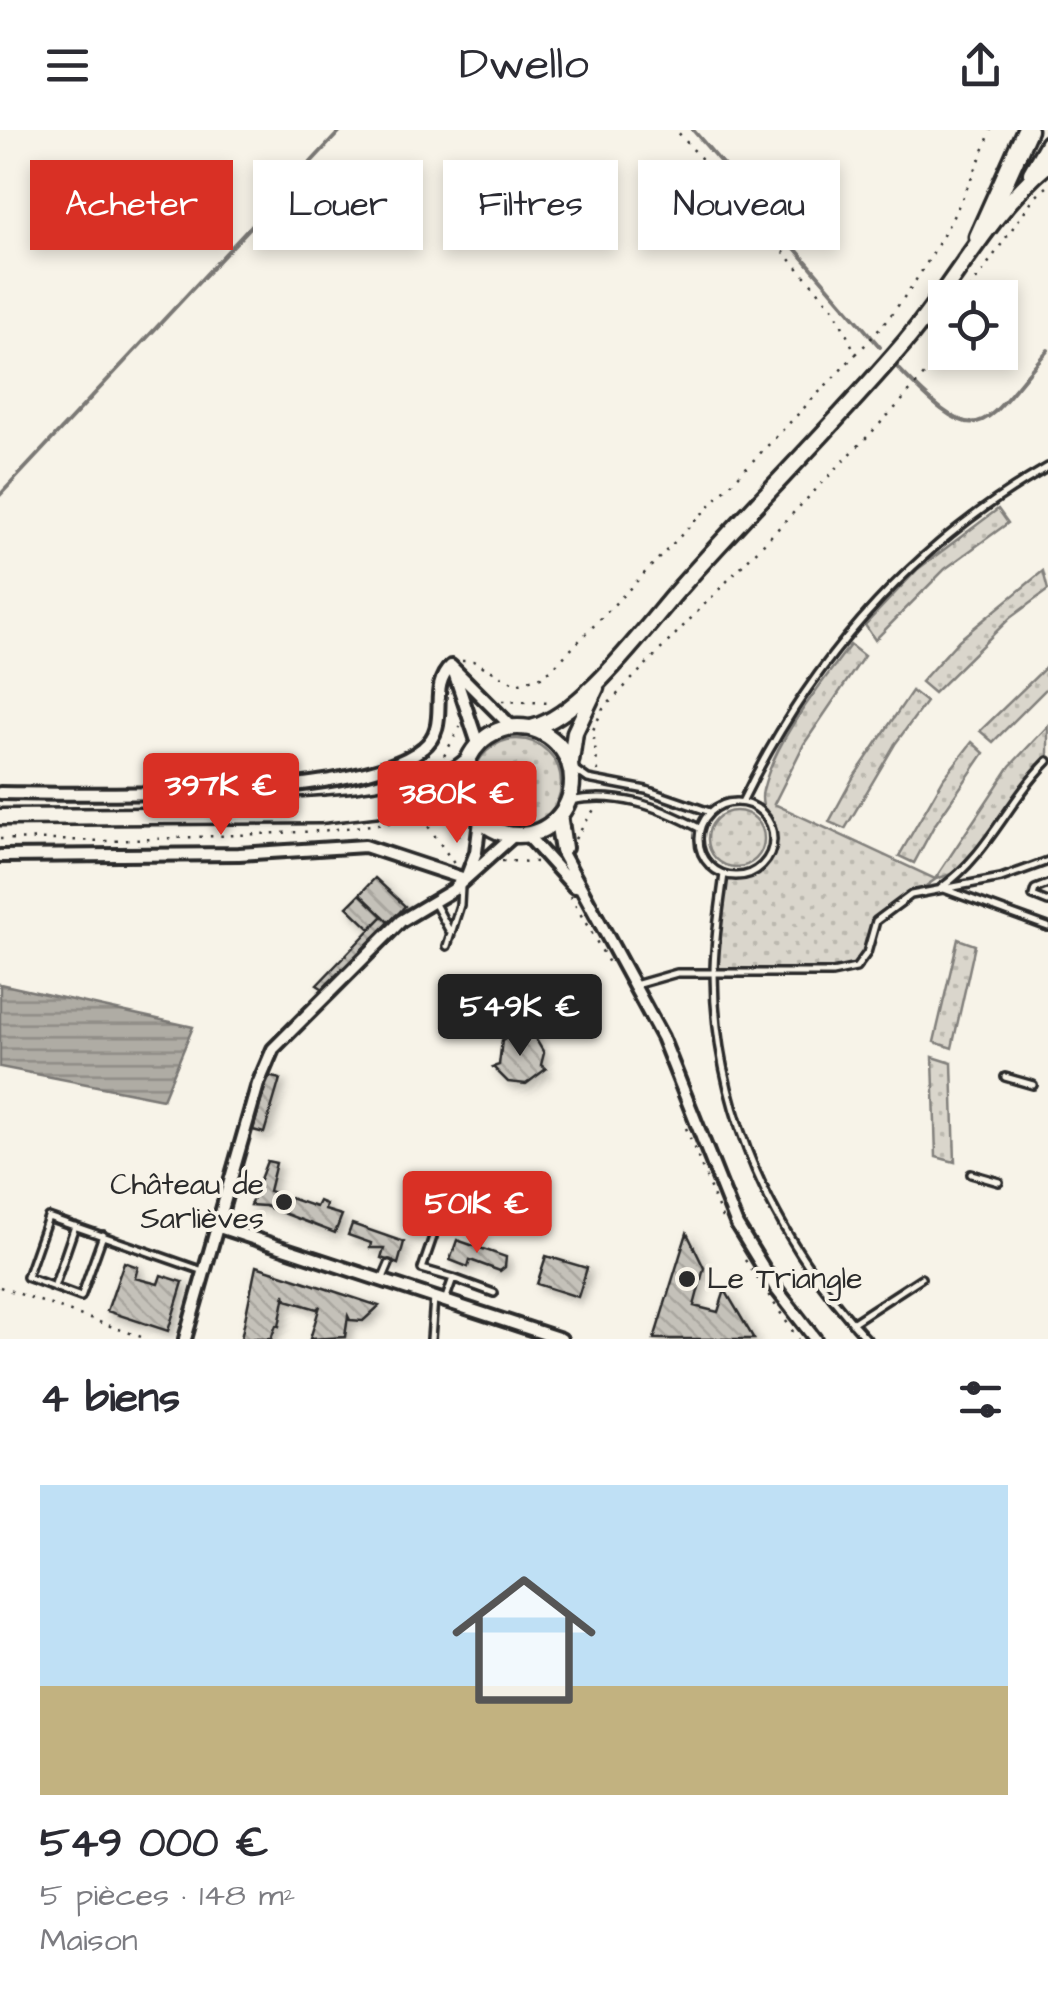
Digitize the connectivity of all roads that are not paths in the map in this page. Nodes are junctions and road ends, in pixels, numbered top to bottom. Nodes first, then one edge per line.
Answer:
1 (1027, 130) edge
2 (1048, 143) edge
3 (1048, 164) edge
4 (1024, 183) junction
5 (978, 237) junction
6 (1048, 467) edge
7 (452, 666) junction
8 (598, 683) junction
9 (512, 727) junction
10 (531, 728) junction
11 (478, 744) junction
12 (1048, 760) edge
13 (468, 761) junction
14 (571, 767) junction
15 (0, 793) edge
16 (742, 802) junction
17 (473, 810) junction
18 (562, 812) junction
19 (710, 812) junction
20 (178, 815) junction
21 (0, 817) edge
22 (282, 817) junction
23 (700, 828) junction
24 (520, 835) junction
25 (0, 856) edge
26 (1048, 861) edge
27 (724, 874) junction
28 (463, 881) junction
29 (1048, 884) edge
30 (941, 888) junction
31 (434, 902) junction
32 (1048, 902) edge
33 (588, 903) junction
34 (1048, 927) edge
35 (449, 930) junction
36 (447, 946) dead end
37 (714, 974) junction
38 (635, 985) junction
39 (1005, 1076) dead end
40 (1033, 1086) dead end
41 (972, 1174) dead end
42 (998, 1182) dead end
43 (76, 1226) junction
44 (219, 1227) junction
45 (103, 1235) junction
46 (433, 1236) dead end
47 (388, 1264) dead end
48 (206, 1272) junction
49 (452, 1278) junction
50 (921, 1278) dead end
51 (382, 1281) junction
52 (54, 1287) junction
53 (494, 1293) dead end
54 (440, 1300) junction
55 (852, 1323) junction
56 (185, 1339) edge
57 (431, 1339) edge
58 (560, 1339) edge
59 (815, 1339) edge
60 (866, 1339) edge

1 - 5 highway
2 - 4 main road
3 - 4 main road
4 - 5 main road
5 - 8 main road
6 - 16 lane
7 - 9 street
7 - 11 street
7 - 15 street
8 - 10 main road
8 - 14 main road
9 - 10 main road
9 - 11 main road
10 - 14 main road
11 - 13 main road
12 - 30 lane
13 - 17 main road
13 - 20 main road
14 - 18 main road
14 - 19 lane
16 - 19 lane
16 - 27 lane
17 - 22 main road
17 - 22 main road
17 - 24 main road
17 - 28 street
18 - 23 lane
18 - 24 main road
18 - 33 street
18 - 33 street
19 - 23 lane
20 - 21 main road
20 - 22 main road
23 - 27 lane
24 - 28 street
24 - 33 street
25 - 28 street
26 - 30 lane
27 - 37 lane
28 - 31 street
28 - 35 lane
29 - 32 lane
30 - 34 lane
30 - 37 lane
31 - 35 lane
31 - 44 street
33 - 38 street
35 - 36 lane
37 - 38 lane
37 - 55 lane
38 - 59 street
39 - 40 lane
41 - 42 lane
43 - 45 lane
43 - 52 lane
43 - 52 lane
44 - 48 street
44 - 51 street
45 - 48 lane
45 - 52 lane
46 - 49 lane
47 - 51 lane
48 - 56 street
49 - 53 lane
49 - 54 lane
50 - 55 lane
51 - 54 street
54 - 57 lane
54 - 58 street
55 - 60 lane

